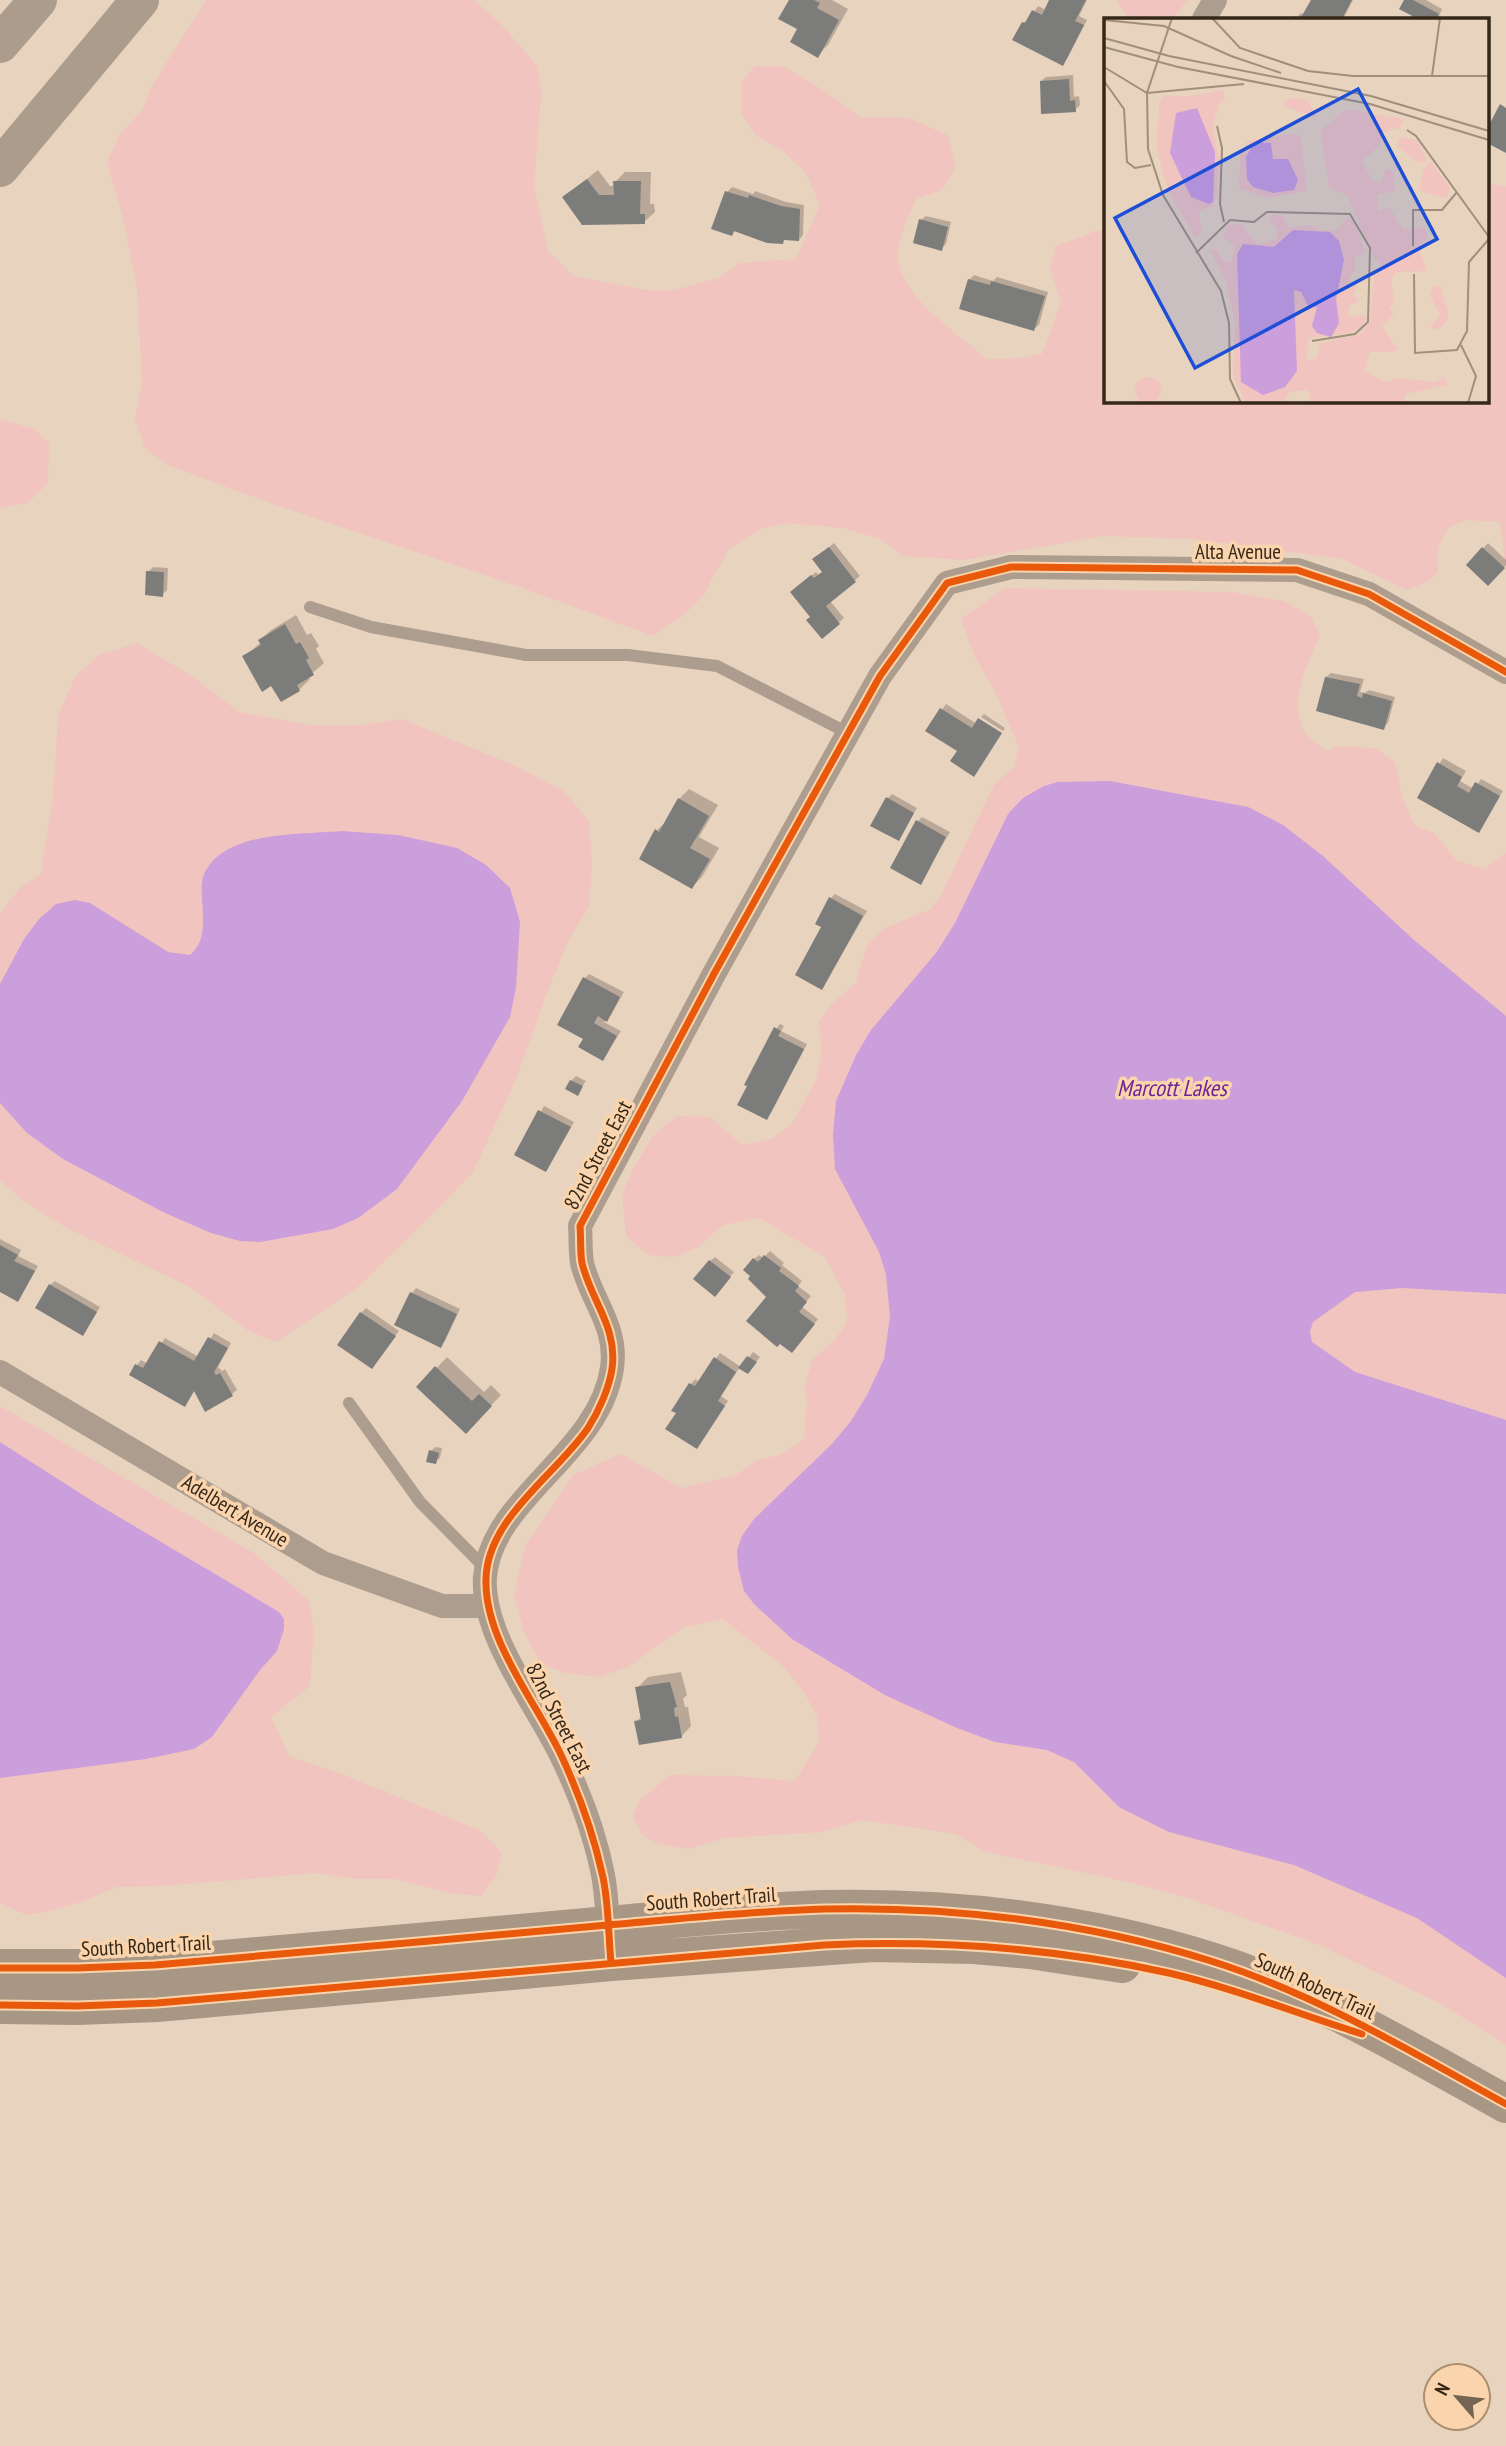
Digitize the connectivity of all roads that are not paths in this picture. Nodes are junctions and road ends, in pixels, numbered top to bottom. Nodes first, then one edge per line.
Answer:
1 (38, 0) edge
2 (140, 0) edge
3 (1215, 0) edge
4 (1205, 18) edge
5 (0, 44) edge
6 (0, 168) edge
7 (947, 583) joint
8 (310, 607) dead end
9 (1506, 672) edge
10 (848, 733) junction
11 (0, 1373) edge
12 (349, 1403) dead end
13 (487, 1570) junction
14 (487, 1606) junction
15 (609, 1944) junction
16 (0, 1968) edge
17 (0, 2005) edge
18 (1506, 2104) edge

1 - 5 highway
2 - 6 highway
3 - 4 street
7 - 9 street, Alta Avenue
7 - 10 street, 82nd Street East
8 - 10 lane
10 - 13 street, 82nd Street East
11 - 14 street, Adelbert Avenue
12 - 13 lane
13 - 14 street, 82nd Street East
14 - 15 street, 82nd Street East
15 - 16 main road, South Robert Trail
15 - 17 main road, South Robert Trail
15 - 18 main road, South Robert Trail

